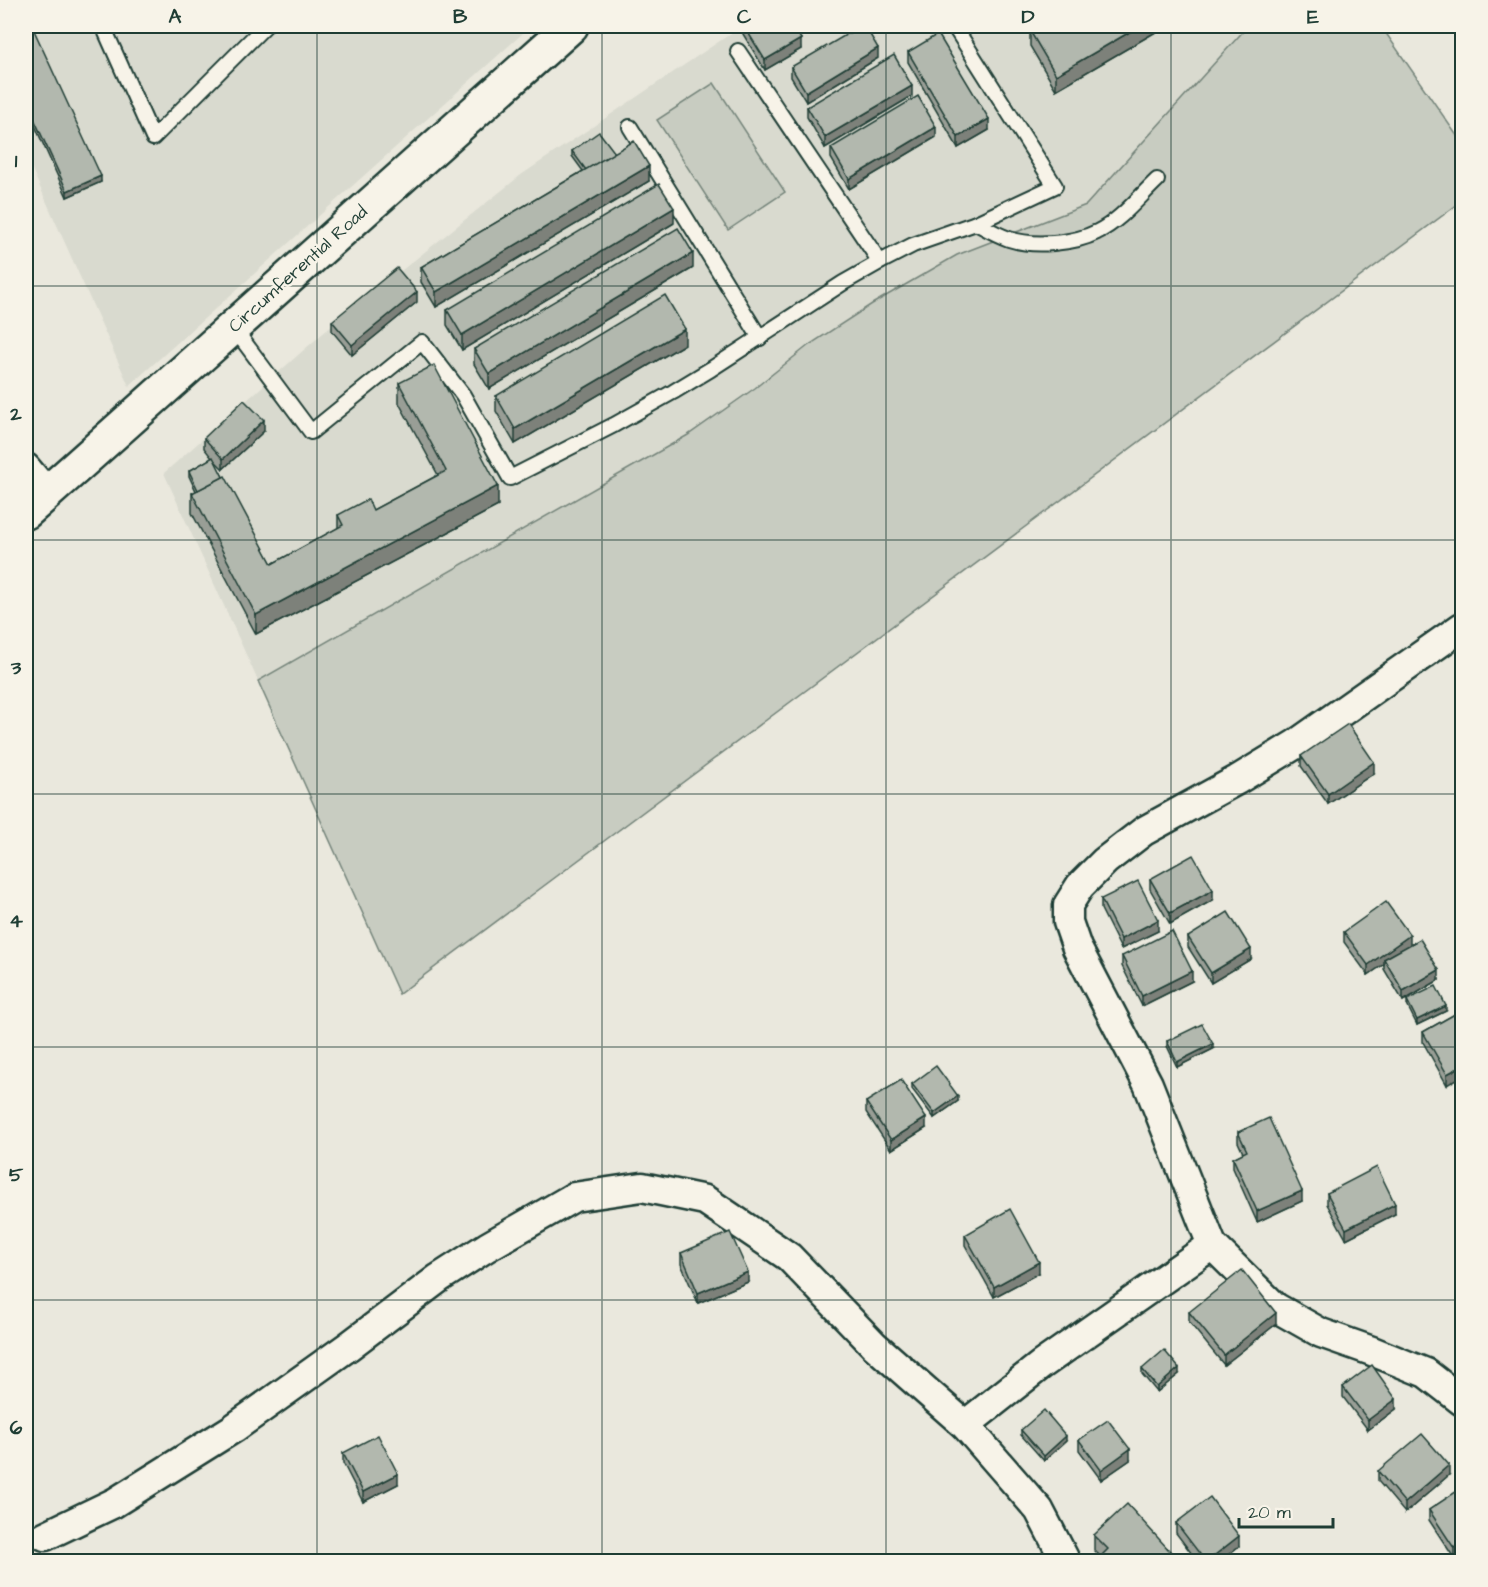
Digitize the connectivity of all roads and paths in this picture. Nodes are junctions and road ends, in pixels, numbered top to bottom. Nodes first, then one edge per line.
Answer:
1 (103, 26) edge
2 (265, 26) edge
3 (571, 26) edge
4 (954, 26) edge
5 (738, 51) dead end
6 (630, 127) dead end
7 (1157, 180) dead end
8 (976, 223) junction
9 (880, 262) junction
10 (233, 327) junction
11 (760, 338) junction
12 (26, 468) edge
13 (36, 503) edge
14 (1462, 627) edge
15 (1212, 1245) junction
16 (1462, 1401) edge
17 (965, 1425) junction
18 (45, 1536) dead end
19 (1066, 1562) edge

1 - 2 lane
3 - 10 main road, Circumferential Road
4 - 8 lane
5 - 9 lane
6 - 11 lane
7 - 8 lane
8 - 9 lane
9 - 11 lane
10 - 11 lane
10 - 13 main road, Circumferential Road
12 - 13 street
14 - 15 street
15 - 16 street
15 - 17 street
17 - 18 street
17 - 19 street

